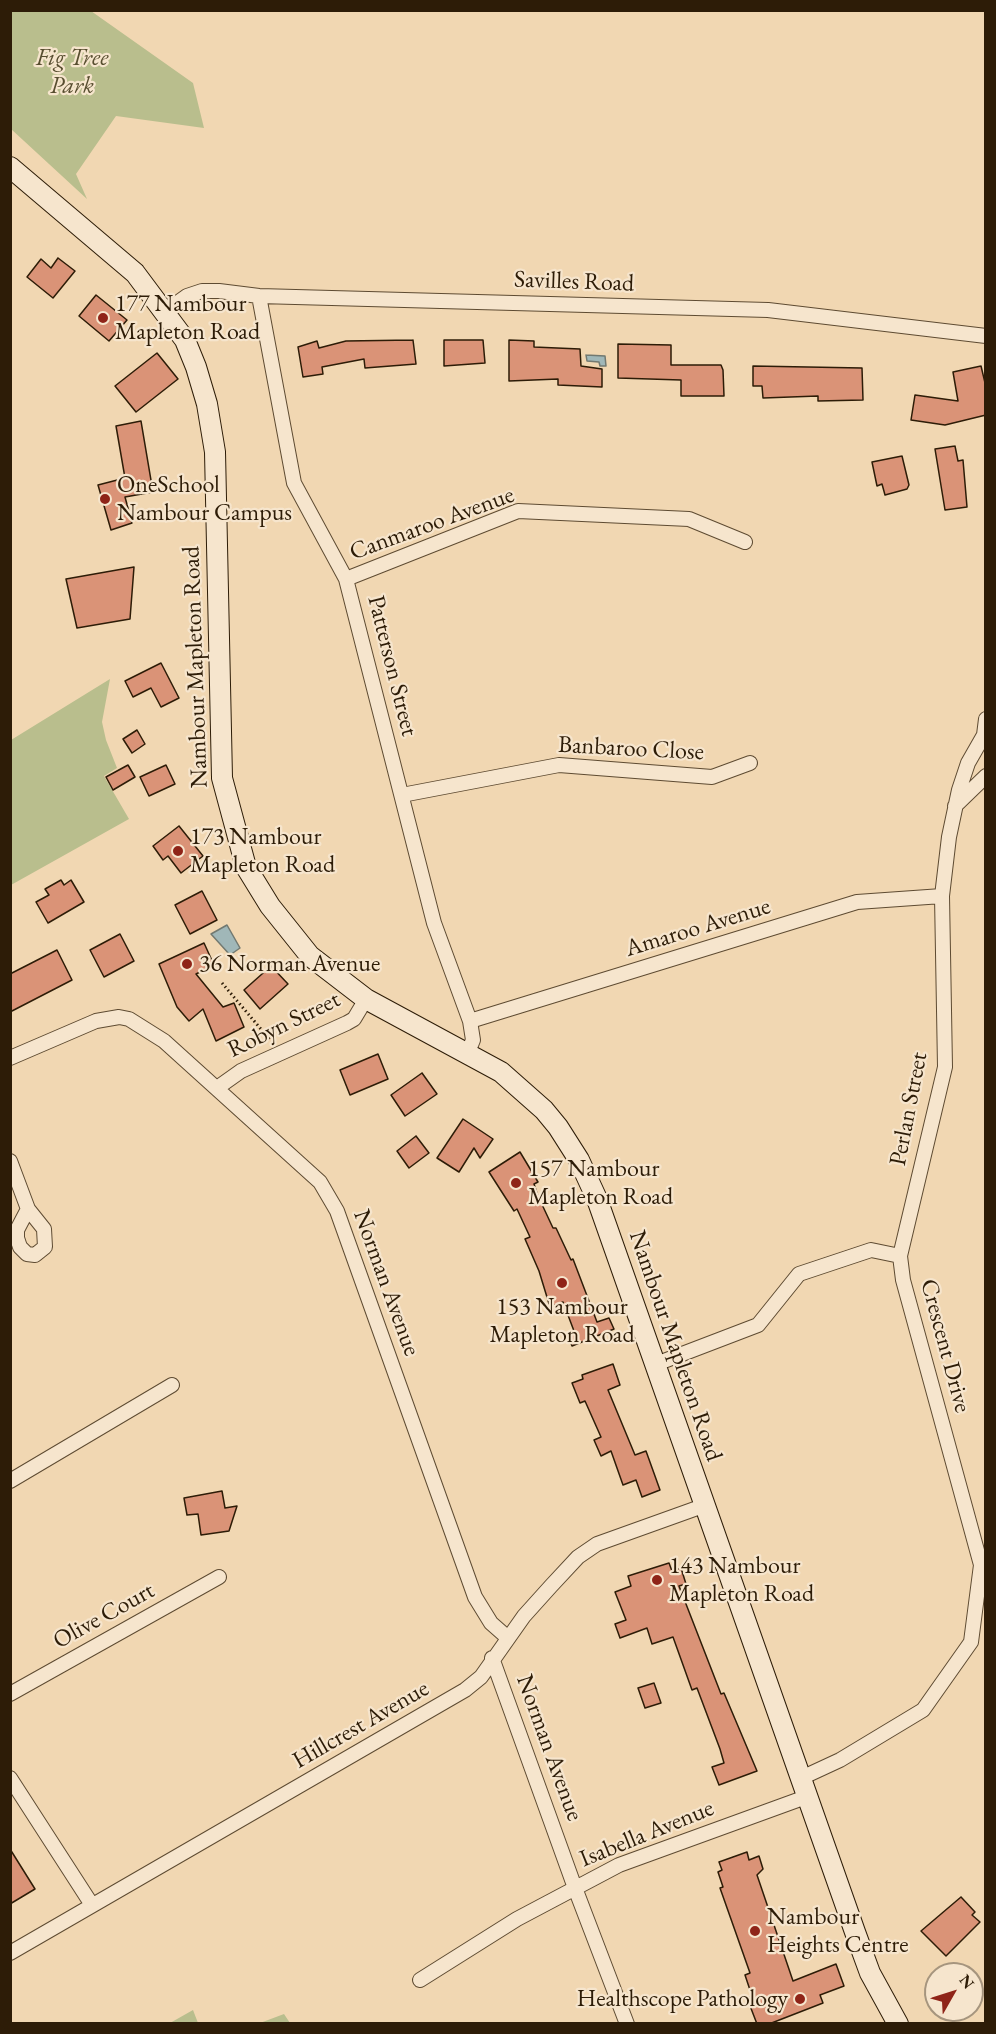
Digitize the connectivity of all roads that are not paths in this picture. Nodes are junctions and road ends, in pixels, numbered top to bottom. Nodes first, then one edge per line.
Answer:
1 (10, 167) edge
2 (259, 296) junction
3 (166, 311) junction
4 (986, 336) edge
5 (745, 542) dead end
6 (346, 579) junction
7 (986, 719) edge
8 (750, 764) dead end
9 (986, 776) edge
10 (402, 795) junction
11 (955, 806) junction
12 (942, 896) junction
13 (366, 999) junction
14 (470, 1021) junction
15 (468, 1052) junction
16 (10, 1058) edge
17 (217, 1088) junction
18 (10, 1161) edge
19 (28, 1209) dead end
20 (900, 1256) junction
21 (656, 1364) junction
22 (172, 1384) dead end
23 (10, 1481) edge
24 (703, 1506) junction
25 (219, 1577) dead end
26 (508, 1638) junction
27 (492, 1658) junction
28 (10, 1694) edge
29 (10, 1778) edge
30 (803, 1788) junction
31 (575, 1888) junction
32 (92, 1905) junction
33 (10, 1953) edge
34 (420, 1980) dead end
35 (627, 2024) edge
36 (898, 2024) edge

1 - 3 main road, Nambour Mapleton Road
2 - 3 street, Savilles Road
2 - 4 street, Savilles Road
2 - 6 street, Patterson Street
3 - 13 main road, Nambour Mapleton Road
5 - 6 street, Canmaroo Avenue
6 - 10 street, Patterson Street
7 - 11 street, Perlan Street
8 - 10 street, Banbaroo Close
9 - 11 street
10 - 14 street, Patterson Street
11 - 12 street, Perlan Street
12 - 14 street, Amaroo Avenue
12 - 20 street, Perlan Street
13 - 15 main road, Nambour Mapleton Road
13 - 17 street, Robyn Street
14 - 15 street, Patterson Street
15 - 21 main road, Nambour Mapleton Road
16 - 17 street, Norman Avenue
17 - 26 street, Norman Avenue
18 - 19 street
20 - 21 street, Crescent Drive
20 - 30 street, Crescent Drive
21 - 24 main road, Nambour Mapleton Road
22 - 23 street
24 - 26 street, Hillcrest Avenue
24 - 30 main road, Nambour Mapleton Road
25 - 28 street, Olive Court
26 - 27 street, Hillcrest Avenue
27 - 31 street, Norman Avenue
27 - 32 street, Hillcrest Avenue
29 - 32 street
30 - 31 street, Isabella Avenue
30 - 36 main road, Nambour Mapleton Road
31 - 34 street
31 - 35 street, Isabella Avenue
32 - 33 street, Hillcrest Avenue

